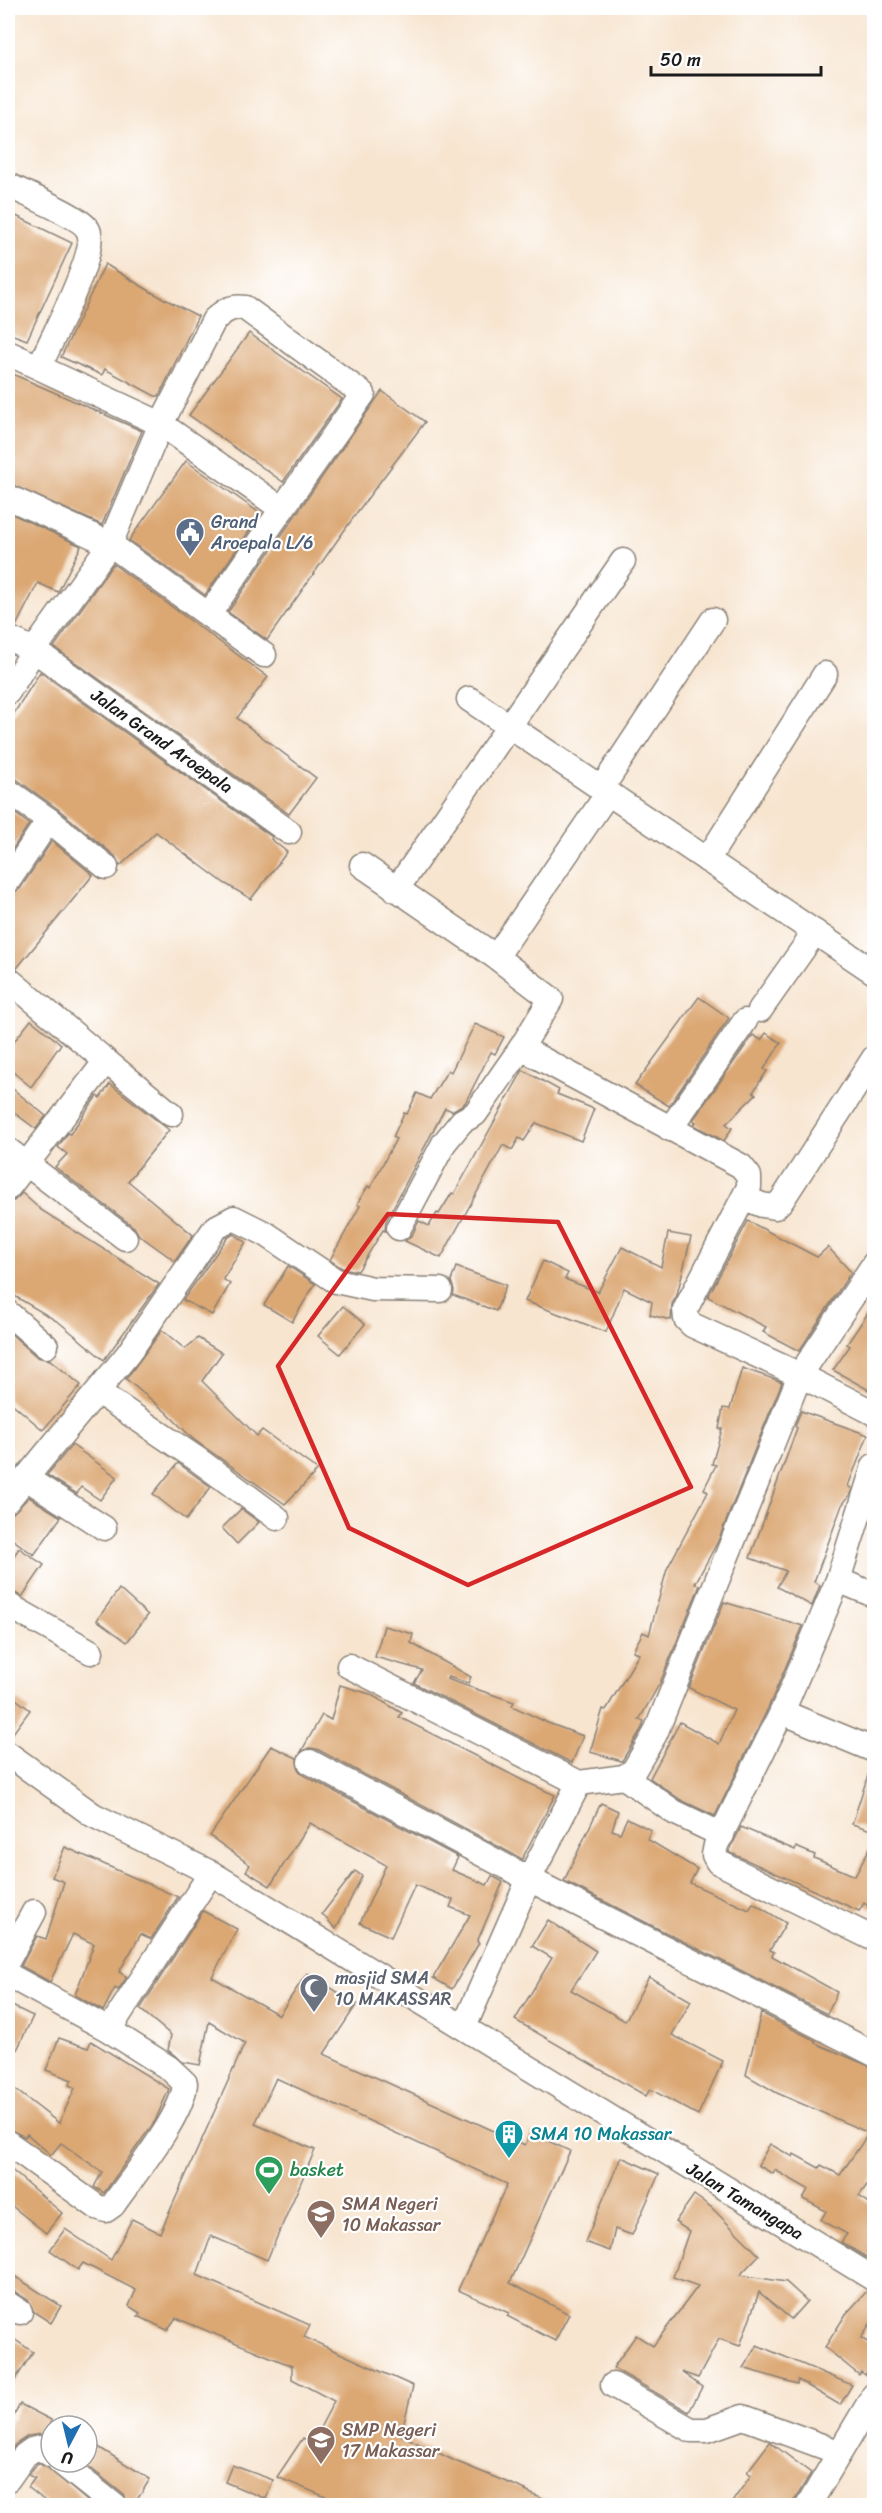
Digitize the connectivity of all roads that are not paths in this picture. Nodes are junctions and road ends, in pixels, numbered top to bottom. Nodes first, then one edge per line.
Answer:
1 (8, 185) edge
2 (8, 353) edge
3 (39, 367) junction
4 (161, 423) junction
5 (8, 497) edge
6 (282, 510) junction
7 (110, 544) junction
8 (623, 561) dead end
9 (209, 614) junction
10 (713, 620) dead end
11 (8, 638) edge
12 (34, 650) junction
13 (264, 655) dead end
14 (825, 674) dead end
15 (8, 692) edge
16 (470, 699) dead end
17 (509, 728) junction
18 (8, 791) edge
19 (604, 791) junction
20 (49, 820) junction
21 (289, 832) dead end
22 (707, 860) junction
23 (362, 865) dead end
24 (106, 867) dead end
25 (8, 880) edge
26 (396, 890) junction
27 (815, 932) junction
28 (496, 957) junction
29 (874, 972) edge
30 (8, 979) edge
31 (522, 1048) junction
32 (874, 1058) edge
33 (106, 1061) junction
34 (171, 1114) dead end
35 (670, 1129) junction
36 (16, 1158) edge
37 (8, 1188) edge
38 (745, 1198) junction
39 (399, 1228) dead end
40 (125, 1238) dead end
41 (874, 1264) edge
42 (440, 1290) dead end
43 (8, 1313) edge
44 (46, 1347) dead end
45 (800, 1375) junction
46 (98, 1392) junction
47 (874, 1413) edge
48 (874, 1466) edge
49 (26, 1478) junction
50 (8, 1500) edge
51 (277, 1518) dead end
52 (104, 1528) dead end
53 (838, 1580) junction
54 (874, 1595) edge
55 (8, 1605) edge
56 (91, 1652) dead end
57 (349, 1666) dead end
58 (782, 1712) junction
59 (874, 1750) edge
60 (8, 1754) edge
61 (310, 1762) dead end
62 (624, 1777) junction
63 (579, 1783) junction
64 (722, 1835) junction
65 (211, 1873) junction
66 (529, 1879) junction
67 (34, 1912) dead end
68 (874, 1939) edge
69 (8, 1960) edge
70 (8, 1975) edge
71 (464, 2027) junction
72 (109, 2030) junction
73 (874, 2054) edge
74 (8, 2143) edge
75 (874, 2279) edge
76 (613, 2385) dead end
77 (874, 2395) edge
78 (39, 2448) edge
79 (838, 2452) junction
80 (75, 2474) edge
81 (8, 2479) edge
82 (115, 2505) edge
83 (807, 2505) edge

1 - 3 street
2 - 3 street
3 - 4 street
4 - 6 street
4 - 6 street
4 - 7 street
5 - 7 street
6 - 9 street
7 - 9 street
7 - 12 street
8 - 17 street
9 - 13 street
10 - 19 street
11 - 12 street, Jalan Grand Aroepala
12 - 15 street
12 - 21 street, Jalan Grand Aroepala
14 - 22 street
16 - 17 street
17 - 19 street
17 - 26 street
18 - 20 street
19 - 22 street
19 - 28 street
20 - 24 street
20 - 25 street
22 - 27 street
23 - 26 street
26 - 28 street
27 - 29 street
27 - 35 street
28 - 31 street
30 - 33 street
31 - 35 street
31 - 39 street
32 - 38 street
33 - 34 street
33 - 36 street
35 - 38 street
36 - 37 street
36 - 40 street
38 - 45 street
41 - 45 street
42 - 46 street
43 - 44 street
45 - 47 street
45 - 62 street
46 - 49 street
46 - 51 street
48 - 53 street
49 - 50 street
49 - 52 street
53 - 54 street
53 - 58 street
55 - 56 street
57 - 63 street
58 - 59 street
58 - 64 street
60 - 65 street, Jalan Tamangapa
61 - 66 street
62 - 63 street
62 - 64 street
63 - 66 street
64 - 68 street
65 - 71 street, Jalan Tamangapa
65 - 72 street
66 - 71 street
66 - 73 street
67 - 69 street
70 - 72 street
71 - 75 street, Jalan Tamangapa
72 - 74 street
76 - 79 street
77 - 79 street
78 - 81 street
79 - 83 street
80 - 82 street

